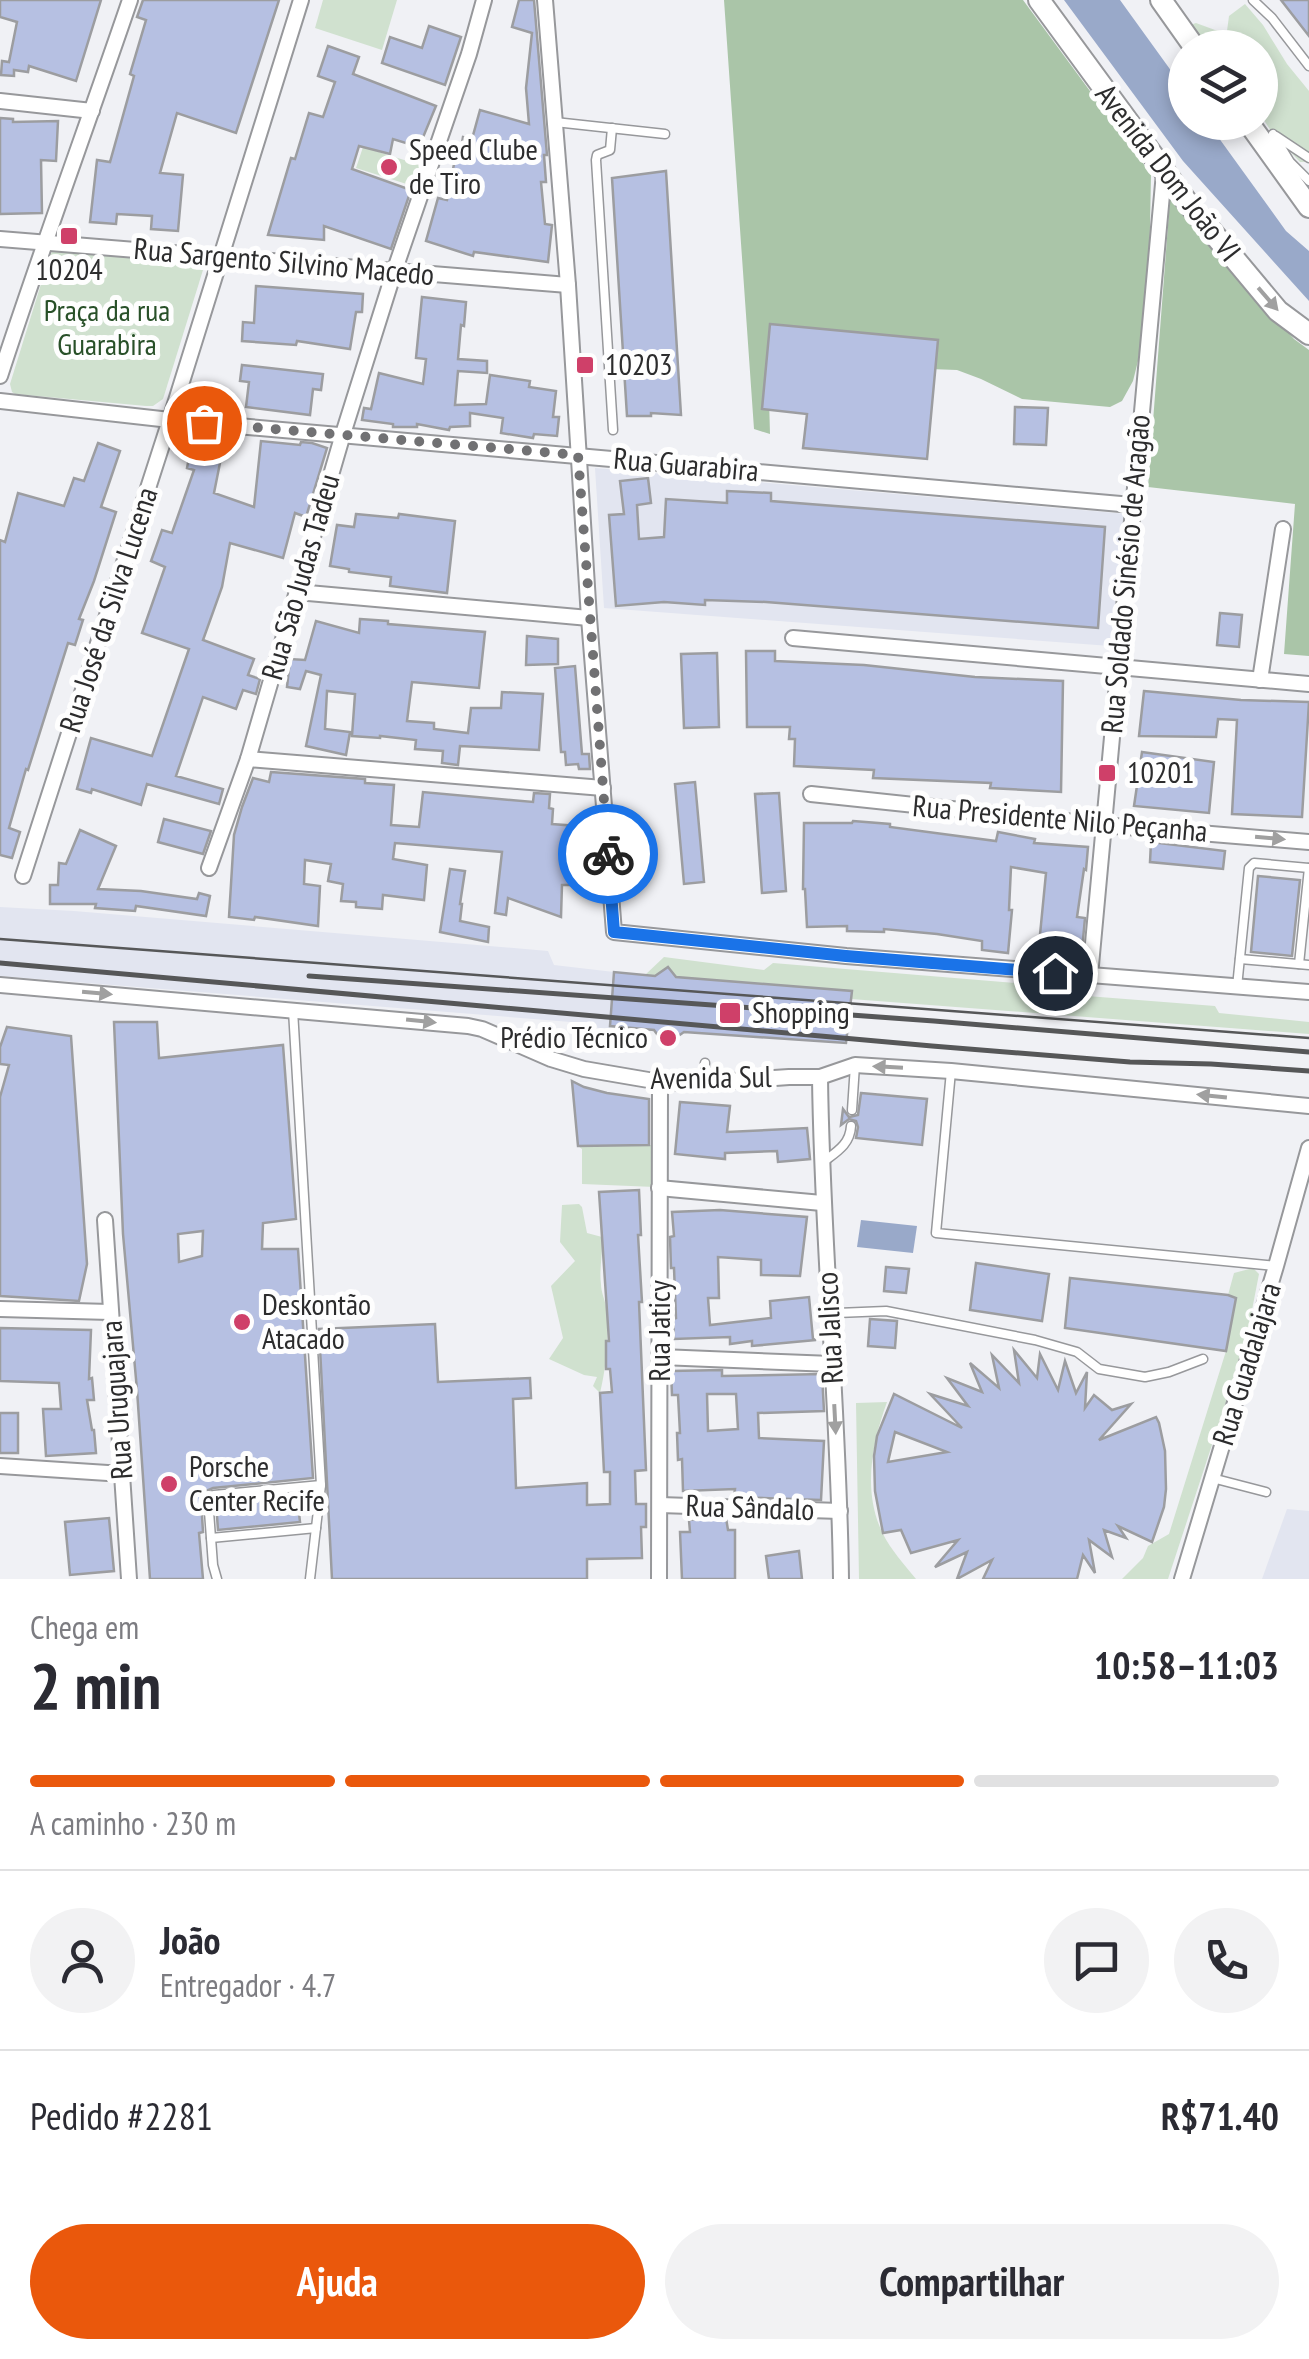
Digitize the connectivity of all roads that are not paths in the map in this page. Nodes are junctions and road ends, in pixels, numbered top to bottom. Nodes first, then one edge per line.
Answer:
1 (130, 0) edge
2 (300, 0) edge
3 (484, 0) edge
4 (545, 0) edge
5 (1039, 0) edge
6 (1161, 0) edge
7 (1253, 0) edge
8 (1261, 0) edge
9 (1272, 18) junction
10 (1182, 30) edge
11 (1309, 66) edge
12 (0, 101) edge
13 (92, 111) junction
14 (555, 122) junction
15 (612, 128) junction
16 (664, 134) dead end
17 (1278, 138) edge
18 (1263, 140) edge
19 (1276, 140) edge
20 (1309, 158) edge
21 (1164, 173) junction
22 (1309, 181) edge
23 (1309, 207) edge
24 (0, 239) edge
25 (44, 242) junction
26 (221, 256) junction
27 (394, 272) junction
28 (568, 284) junction
29 (1309, 334) edge
30 (0, 376) edge
31 (0, 401) edge
32 (170, 420) junction
33 (613, 430) dead end
34 (342, 434) junction
35 (578, 455) junction
36 (1132, 505) junction
37 (1283, 528) dead end
38 (297, 592) junction
39 (589, 618) junction
40 (793, 638) dead end
41 (1118, 667) junction
42 (1260, 680) junction
43 (1309, 684) edge
44 (248, 759) junction
45 (603, 788) junction
46 (811, 794) dead end
47 (1102, 825) junction
48 (1309, 842) edge
49 (209, 868) dead end
50 (1309, 868) edge
51 (23, 876) dead end
52 (1240, 959) junction
53 (1304, 965) edge
54 (1090, 976) junction
55 (0, 985) edge
56 (1237, 987) junction
57 (1309, 992) edge
58 (293, 1009) junction
59 (705, 1063) dead end
60 (855, 1065) junction
61 (951, 1070) junction
62 (820, 1077) junction
63 (660, 1082) junction
64 (702, 1084) junction
65 (1309, 1106) edge
66 (852, 1110) dead end
67 (851, 1126) dead end
68 (1309, 1148) edge
69 (822, 1162) junction
70 (659, 1188) junction
71 (822, 1203) junction
72 (105, 1220) dead end
73 (1276, 1266) junction
74 (0, 1309) edge
75 (110, 1312) junction
76 (832, 1345) junction
77 (661, 1357) junction
78 (1203, 1358) dead end
79 (832, 1364) junction
80 (0, 1466) edge
81 (123, 1474) junction
82 (1212, 1478) junction
83 (320, 1485) junction
84 (1266, 1492) dead end
85 (660, 1505) junction
86 (840, 1511) junction
87 (316, 1528) junction
88 (211, 1538) junction
89 (128, 1579) edge
90 (217, 1579) edge
91 (310, 1579) edge
92 (659, 1579) edge
93 (840, 1579) edge
94 (1182, 1579) edge

1 - 13 street
2 - 26 street, Rua José da Silva Lucena
3 - 27 street, Rua São Judas Tadeu
4 - 14 street
5 - 21 main road, Avenida Dom João VI
6 - 10 main road
7 - 9 lane
8 - 9 lane
9 - 11 lane
12 - 13 street
13 - 25 street
14 - 15 lane
14 - 28 street
15 - 16 lane
15 - 33 lane
17 - 20 lane
18 - 23 main road
19 - 22 lane
21 -> 29 main road, Avenida Dom João VI
21 - 36 street, Rua Soldado Sinésio de Aragão
24 - 25 street, Rua Sargento Silvino Macedo
25 - 26 street, Rua Sargento Silvino Macedo
25 - 30 street
26 - 27 street, Rua Sargento Silvino Macedo
26 - 32 street, Rua José da Silva Lucena
27 - 28 street, Rua Sargento Silvino Macedo
27 - 34 street, Rua São Judas Tadeu
28 - 35 street
31 - 32 street, Rua Guarabira
32 - 34 street, Rua Guarabira
32 - 51 street, Rua José da Silva Lucena
34 - 35 street, Rua Guarabira
34 - 38 street, Rua São Judas Tadeu
35 - 36 street, Rua Guarabira
35 - 39 street
36 - 41 street, Rua Soldado Sinésio de Aragão
37 - 42 street
38 - 39 street
38 - 44 street, Rua São Judas Tadeu
39 - 45 street
40 - 41 street
41 - 42 street
41 - 47 street, Rua Soldado Sinésio de Aragão
42 - 43 street
44 - 45 street
44 - 49 street, Rua São Judas Tadeu
45 - 54 street
46 - 47 street, Rua Presidente Nilo Peçanha
47 -> 48 street, Rua Presidente Nilo Peçanha
47 - 54 street, Rua Soldado Sinésio de Aragão
50 - 52 lane
50 - 53 lane
52 - 53 lane
52 - 56 lane
54 - 56 street
55 -> 58 street, Avenida Sul
56 - 57 street
58 -> 63 street, Avenida Sul
58 - 83 lane
59 - 64 lane
61 -> 60 street, Avenida Sul
60 - 62 street, Avenida Sul
60 - 66 lane
65 -> 61 street, Avenida Sul
61 - 73 lane
62 - 64 street, Avenida Sul
62 - 69 street, Rua Jalisco
63 - 64 street, Avenida Sul
63 - 70 street, Rua Jaticy
67 - 69 lane
68 - 73 street, Rua Guadalajara
69 - 71 street, Rua Jalisco
70 - 71 street
70 - 77 street, Rua Jaticy
71 - 76 street, Rua Jalisco
72 - 75 street, Rua Uruguajara
73 - 82 street, Rua Guadalajara
74 - 75 street
75 - 81 street, Rua Uruguajara
76 - 78 lane
76 - 79 street, Rua Jalisco
77 - 79 street
77 - 85 street, Rua Jaticy
79 -> 86 street, Rua Jalisco
80 - 81 street
81 - 89 street, Rua Uruguajara
82 - 84 lane
82 - 94 street, Rua Guadalajara
83 - 87 lane
83 - 88 lane
85 - 86 street, Rua Sândalo
85 - 92 street, Rua Jaticy
86 - 93 street, Rua Jalisco
87 - 88 lane
87 - 91 lane
88 - 90 lane

